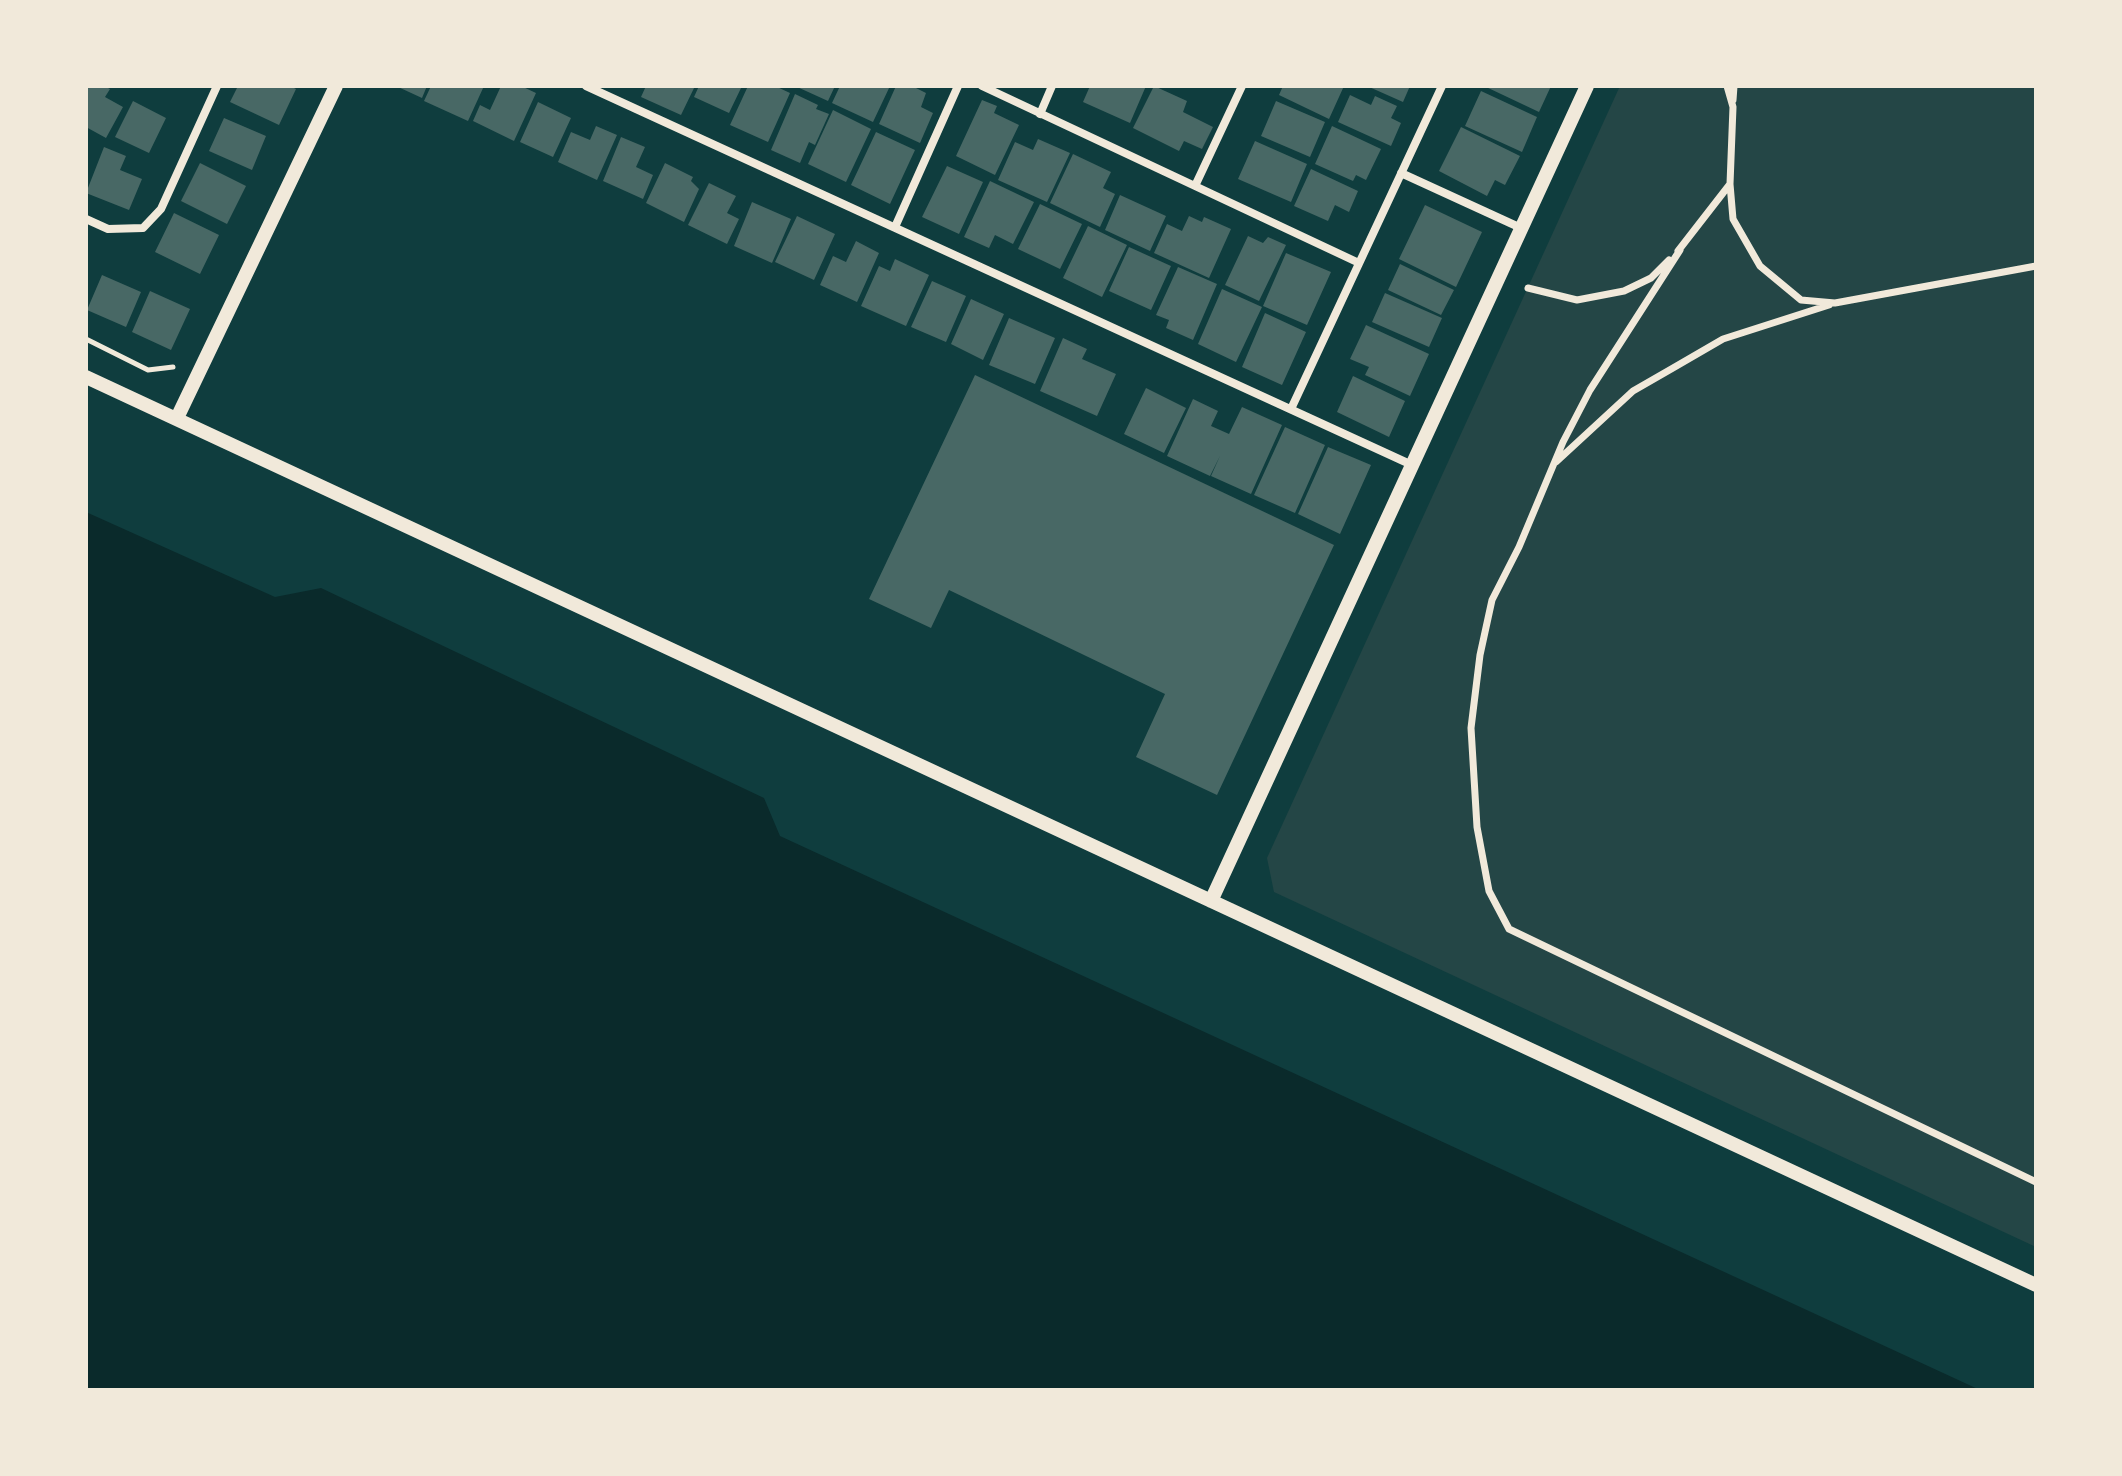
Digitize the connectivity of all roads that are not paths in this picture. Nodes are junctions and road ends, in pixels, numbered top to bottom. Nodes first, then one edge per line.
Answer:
1 (217, 86) edge
2 (336, 86) edge
3 (586, 86) edge
4 (958, 86) edge
5 (982, 86) edge
6 (1052, 86) edge
7 (1242, 86) edge
8 (1442, 86) edge
9 (1587, 86) edge
10 (1727, 86) edge
11 (1734, 86) edge
12 (1733, 107) junction
13 (1040, 114) junction
14 (1401, 173) junction
15 (1730, 184) junction
16 (1195, 186) junction
17 (86, 219) edge
18 (895, 227) junction
19 (1521, 228) junction
20 (1680, 250) junction
21 (1359, 263) junction
22 (2036, 266) edge
23 (1528, 288) dead end
24 (1835, 303) junction
25 (86, 377) edge
26 (1291, 409) junction
27 (177, 418) junction
28 (1553, 464) junction
29 (1412, 465) junction
30 (1211, 901) junction
31 (2036, 1182) edge
32 (2036, 1285) edge

1 - 17 street
2 - 27 street
3 - 18 street
4 - 18 street
5 - 13 street
6 - 13 street
7 - 16 street
8 - 14 street
9 - 19 street
10 - 12 street
11 - 12 street
12 - 15 street
13 - 16 street
14 - 19 street
14 - 21 street
15 - 20 street
15 - 24 street
16 - 21 street
18 - 26 street
19 - 29 street
20 - 23 street
20 - 28 street
21 - 26 street
22 - 24 street
24 - 28 street
25 - 27 street
26 - 29 street
27 - 30 street
28 - 31 street
29 - 30 street
30 - 32 street

